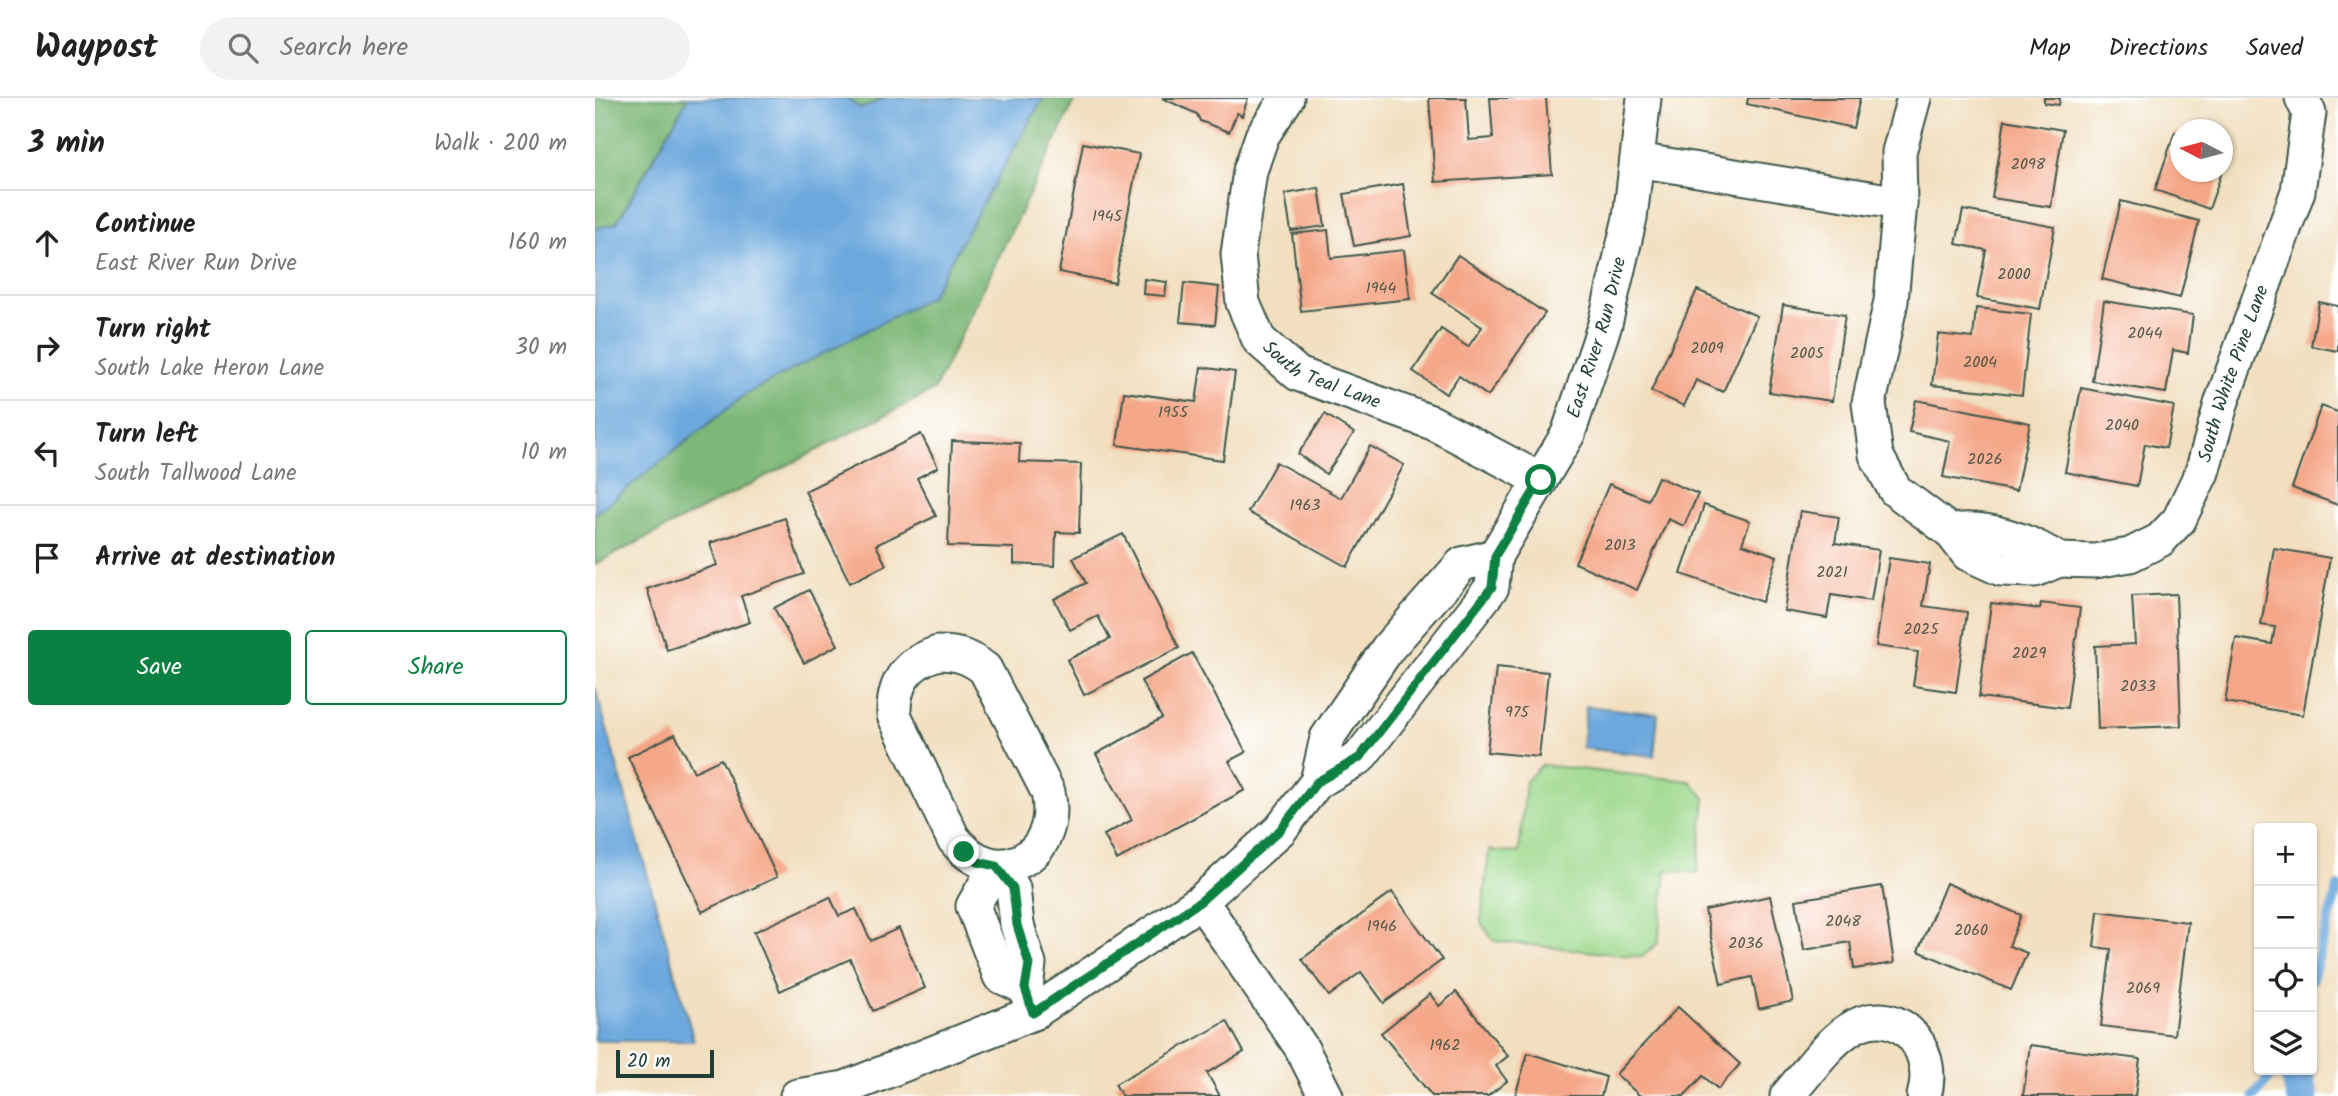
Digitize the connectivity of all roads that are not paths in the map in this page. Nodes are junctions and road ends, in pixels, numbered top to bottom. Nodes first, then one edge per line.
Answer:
1 (1287, 98) edge
2 (1644, 98) edge
3 (1914, 98) edge
4 (2302, 98) edge
5 (1637, 160) junction
6 (1900, 203) junction
7 (1541, 480) junction
8 (1495, 556) junction
9 (1317, 782) junction
10 (996, 866) junction
11 (1201, 901) junction
12 (1029, 1001) junction
13 (846, 1092) edge
14 (797, 1096) edge
15 (1326, 1096) edge
16 (1787, 1096) edge
17 (1924, 1096) edge

1 - 7 street, South Teal Lane
2 - 5 street, East River Run Drive
3 - 6 street, South White Pine Lane
4 - 6 street, South White Pine Lane
5 - 6 street
5 - 7 street, East River Run Drive
7 - 8 street, East River Run Drive
8 - 9 street, East River Run Drive
8 - 9 street, East River Run Drive
9 - 11 street, East River Run Drive
10 - 10 street
10 - 12 street
11 - 12 street, East River Run Drive
11 - 15 street
12 - 13 street, East River Run Drive
13 - 14 street, East River Run Drive
16 - 17 street

